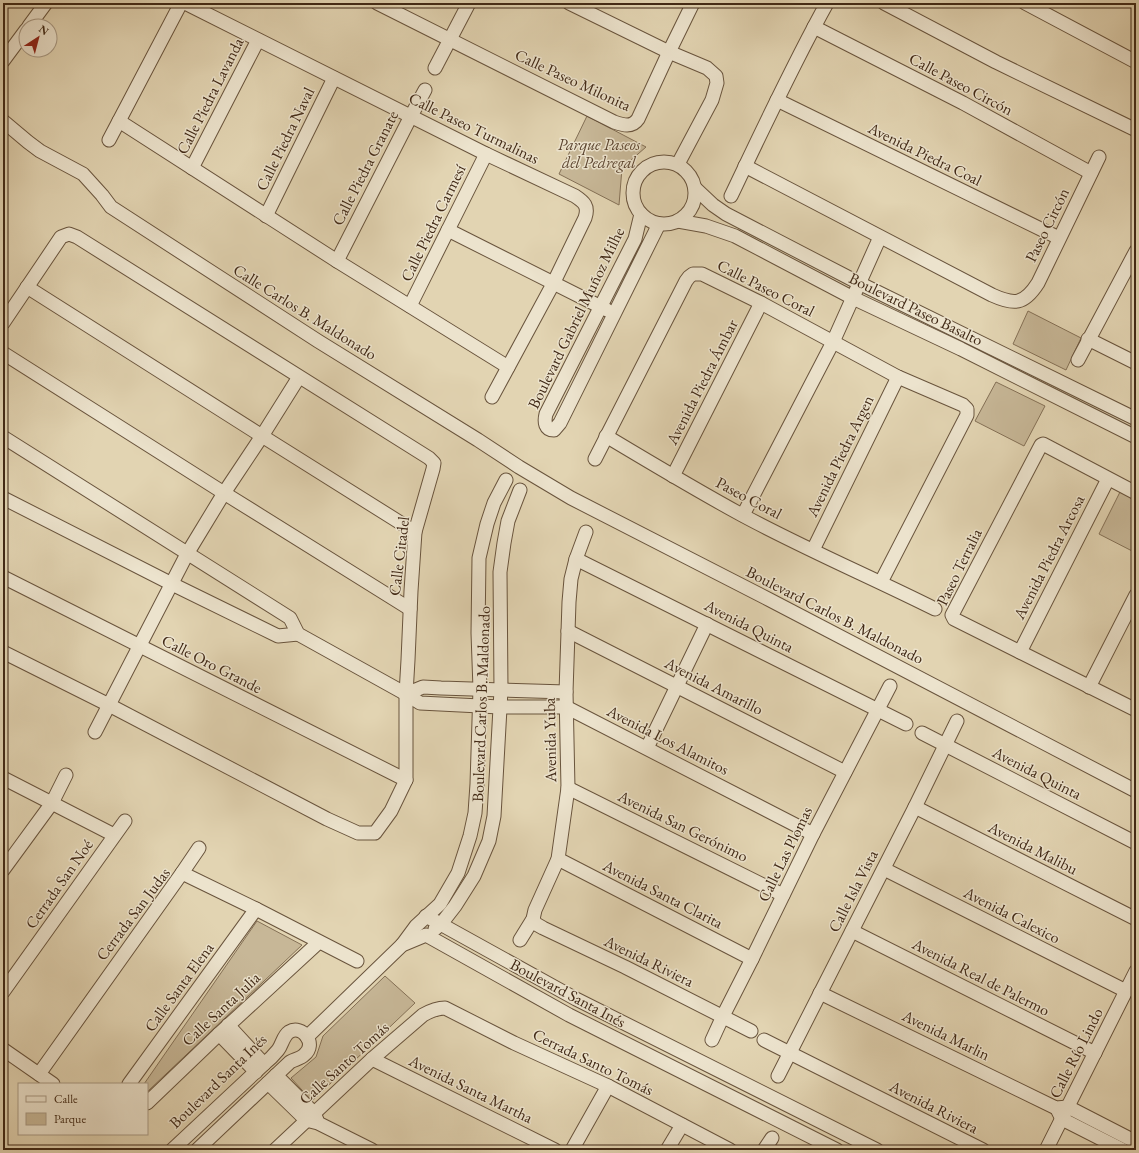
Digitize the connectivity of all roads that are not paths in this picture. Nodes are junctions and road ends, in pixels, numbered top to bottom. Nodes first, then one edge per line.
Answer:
1 (46, 3) edge
2 (181, 3) edge
3 (185, 3) edge
4 (377, 3) edge
5 (469, 3) edge
6 (569, 3) edge
7 (693, 3) edge
8 (828, 3) edge
9 (884, 3) edge
10 (1025, 3) edge
11 (35, 18) edge
12 (814, 27) junction
13 (258, 40) junction
14 (450, 40) junction
15 (18, 41) edge
16 (669, 52) junction
17 (3, 61) edge
18 (1136, 62) edge
19 (435, 68) dead end
20 (334, 78) junction
21 (425, 90) dead end
22 (776, 100) junction
23 (410, 116) junction
24 (3, 121) edge
25 (119, 121) junction
26 (1136, 130) edge
27 (109, 140) dead end
28 (486, 154) junction
29 (1099, 157) dead end
30 (678, 164) junction
31 (745, 166) junction
32 (192, 168) junction
33 (1091, 173) junction
34 (696, 189) junction
35 (731, 196) dead end
36 (641, 214) junction
37 (266, 216) junction
38 (678, 221) junction
39 (659, 224) junction
40 (448, 230) junction
41 (880, 237) junction
42 (1059, 238) junction
43 (1136, 251) edge
44 (337, 261) junction
45 (1131, 273) edge
46 (859, 282) junction
47 (553, 284) junction
48 (27, 287) junction
49 (853, 298) junction
50 (761, 303) junction
51 (410, 306) junction
52 (600, 307) junction
53 (615, 313) junction
54 (3, 323) edge
55 (1088, 339) junction
56 (833, 342) junction
57 (3, 353) edge
58 (1078, 360) dead end
59 (1136, 363) edge
60 (508, 367) junction
61 (300, 377) junction
62 (898, 377) junction
63 (492, 397) dead end
64 (1136, 419) edge
65 (262, 436) junction
66 (606, 436) junction
67 (1136, 437) edge
68 (3, 438) edge
69 (595, 459) dead end
70 (519, 467) joint
71 (674, 476) junction
72 (1108, 478) junction
73 (506, 480) dead end
74 (520, 490) dead end
75 (224, 493) junction
76 (1136, 493) edge
77 (3, 498) edge
78 (743, 515) junction
79 (416, 532) junction
80 (586, 532) dead end
81 (813, 550) junction
82 (188, 554) junction
83 (576, 559) junction
84 (3, 577) edge
85 (881, 582) junction
86 (172, 584) junction
87 (1136, 595) edge
88 (410, 609) junction
89 (935, 609) dead end
90 (707, 624) junction
91 (568, 631) junction
92 (298, 634) junction
93 (140, 646) junction
94 (3, 652) edge
95 (1020, 652) junction
96 (677, 686) junction
97 (890, 686) dead end
98 (1089, 687) junction
99 (480, 690) junction
100 (501, 690) junction
101 (566, 692) junction
102 (406, 694) junction
103 (109, 706) junction
104 (479, 706) junction
105 (500, 707) junction
106 (566, 707) junction
107 (878, 710) junction
108 (1136, 710) edge
109 (957, 721) dead end
110 (906, 724) dead end
111 (95, 732) dead end
112 (922, 733) dead end
113 (944, 745) junction
114 (647, 748) junction
115 (845, 772) junction
116 (66, 775) dead end
117 (3, 778) edge
118 (406, 780) junction
119 (568, 788) junction
120 (1136, 791) edge
121 (52, 803) junction
122 (915, 807) junction
123 (125, 821) dead end
124 (813, 834) junction
125 (114, 835) junction
126 (1136, 843) edge
127 (199, 848) dead end
128 (558, 859) junction
129 (884, 869) junction
130 (3, 870) edge
131 (182, 873) junction
132 (783, 895) junction
133 (256, 909) junction
134 (426, 916) junction
135 (1136, 919) edge
136 (533, 920) junction
137 (441, 924) junction
138 (421, 931) junction
139 (852, 931) junction
140 (520, 940) dead end
141 (319, 942) junction
142 (752, 959) junction
143 (357, 961) dead end
144 (1136, 971) edge
145 (1126, 991) junction
146 (3, 992) edge
147 (820, 993) junction
148 (440, 1008) joint
149 (723, 1016) junction
150 (223, 1029) junction
151 (751, 1031) dead end
152 (307, 1037) junction
153 (712, 1040) dead end
154 (764, 1040) dead end
155 (4, 1050) dead end
156 (789, 1053) junction
157 (1095, 1053) junction
158 (372, 1059) junction
159 (260, 1068) junction
160 (39, 1074) junction
161 (778, 1076) dead end
162 (272, 1079) junction
163 (52, 1083) edge
164 (130, 1083) edge
165 (608, 1086) junction
166 (148, 1102) edge
167 (1062, 1111) junction
168 (313, 1119) junction
169 (682, 1125) junction
170 (772, 1138) dead end
171 (1128, 1145) edge
172 (172, 1150) edge
173 (197, 1150) edge
174 (275, 1150) edge
175 (372, 1150) edge
176 (555, 1150) edge
177 (572, 1150) edge
178 (667, 1150) edge
179 (730, 1150) edge
180 (764, 1150) edge
181 (837, 1150) edge
182 (877, 1150) edge
183 (983, 1150) edge
184 (1046, 1150) edge

1 - 11 street
2 - 25 street
3 - 13 street, Calle Paseo Turmalinas
4 - 14 street, Calle Paseo Milonita
5 - 14 street
6 - 16 street
7 - 16 street, Calle Paseo Milonita
8 - 12 street
9 - 26 street
10 - 18 street
12 - 22 street
12 - 33 street, Calle Paseo Circón
13 - 20 street, Calle Paseo Turmalinas
13 - 32 street, Calle Piedra Lavanda
14 - 16 street, Calle Paseo Milonita
14 - 19 street
15 - 17 street
16 - 30 street
20 - 23 street, Calle Paseo Turmalinas
20 - 37 street, Calle Piedra Naval
21 - 23 street, Calle Piedra Granate
22 - 31 street
22 - 42 street, Avenida Piedra Coal
23 - 28 street, Calle Paseo Turmalinas
23 - 44 street, Calle Piedra Granate
24 - 70 street, Calle Carlos B. Maldonado
25 - 27 street
25 - 32 street
28 - 40 street, Calle Piedra Carmesí
28 - 47 street, Calle Paseo Turmalinas
29 - 33 street, Paseo Circón
30 - 34 street
30 - 36 street, Boulevard Gabriel Muñoz Milhe
31 - 35 street
31 - 41 street
32 - 37 street
33 - 42 street, Paseo Circón
34 - 38 street
34 - 46 street, Boulevard Paseo Basalto
36 - 39 street
36 - 52 street, Boulevard Gabriel Muñoz Milhe
37 - 44 street
38 - 39 street
38 - 49 street, Boulevard Paseo Basalto
39 - 53 street, Boulevard Gabriel Muñoz Milhe
40 - 47 street
40 - 51 street, Calle Piedra Carmesí
41 - 42 street, Paseo Circón
41 - 46 street
43 - 45 street
44 - 51 street
45 - 55 street
46 - 49 street
46 - 64 street, Boulevard Paseo Basalto
47 - 52 street
47 - 60 street, Calle Paseo Turmalinas
48 - 54 street
48 - 61 street
48 - 65 street
49 - 56 street
49 - 67 street, Boulevard Paseo Basalto
50 - 56 street, Calle Paseo Coral
50 - 66 street, Calle Paseo Coral
50 - 71 street, Avenida Piedra Ámbar
51 - 60 street
52 - 53 street
52 - 53 street, Boulevard Gabriel Muñoz Milhe
55 - 58 street
55 - 59 street
56 - 62 street, Calle Paseo Coral
56 - 78 street
57 - 75 street
60 - 63 street, Calle Paseo Turmalinas
61 - 65 street
61 - 79 street, Calle Citadel
62 - 81 street, Avenida Piedra Argen
62 - 85 street, Calle Paseo Coral
65 - 75 street
65 - 79 street
66 - 69 street, Calle Paseo Coral
66 - 71 street, Paseo Coral
68 - 82 street
70 - 120 street, Boulevard Carlos B. Maldonado
71 - 78 street, Paseo Coral
72 - 76 street, Paseo Terralia
72 - 95 street, Avenida Piedra Arcosa
72 - 95 street, Paseo Terralia
73 - 99 street, Boulevard Carlos B. Maldonado
74 - 100 street, Boulevard Carlos B. Maldonado
75 - 82 street
75 - 88 street
77 - 86 street
78 - 81 street, Paseo Coral
79 - 88 street, Calle Citadel
80 - 83 street, Avenida Yuba
81 - 85 street, Paseo Coral
82 - 86 street
82 - 92 street
83 - 90 street, Avenida Quinta
83 - 91 street, Avenida Yuba
84 - 93 street, Calle Oro Grande
85 - 89 street, Paseo Coral
86 - 92 street
86 - 93 street
87 - 98 street
88 - 102 street, Calle Citadel
90 - 96 street
90 - 107 street, Avenida Quinta
91 - 96 street, Avenida Amarillo
91 - 101 street, Avenida Yuba
92 - 102 street, Avenida Los Alamitos
93 - 103 street
93 - 118 street, Calle Oro Grande
94 - 103 street
95 - 98 street, Paseo Terralia
96 - 114 street
96 - 115 street, Avenida Amarillo
97 - 107 street, Calle Las Plomas
98 - 108 street, Paseo Terralia
99 - 100 street
99 - 102 street
99 - 104 street, Boulevard Carlos B. Maldonado
100 - 101 street
100 - 105 street, Boulevard Carlos B. Maldonado
101 - 106 street, Avenida Yuba
102 - 104 street, Avenida Los Alamitos
102 - 118 street, Calle Citadel
103 - 111 street
103 - 118 street, Calle Citadel
104 - 105 street, Avenida Los Alamitos
104 - 134 street, Boulevard Carlos B. Maldonado
105 - 106 street, Avenida Los Alamitos
105 - 137 street, Boulevard Carlos B. Maldonado
106 - 114 street, Avenida Los Alamitos
106 - 119 street, Avenida Yuba
107 - 110 street, Avenida Quinta
107 - 115 street, Calle Las Plomas
109 - 113 street, Calle Isla Vista
112 - 113 street, Avenida Quinta
113 - 122 street, Calle Isla Vista
113 - 126 street, Avenida Quinta
114 - 124 street, Avenida Los Alamitos
115 - 124 street, Calle Las Plomas
116 - 121 street
117 - 121 street, Cerrada San Noé
119 - 128 street, Avenida Yuba
119 - 132 street, Avenida San Gerónimo
121 - 125 street, Cerrada San Noé
121 - 130 street
122 - 129 street, Calle Isla Vista
122 - 135 street, Avenida Malibu
123 - 125 street, Cerrada San Noé
124 - 132 street, Calle Las Plomas
125 - 146 street, Cerrada San Noé
127 - 131 street
128 - 136 street, Avenida Yuba
128 - 142 street, Avenida Santa Clarita
129 - 139 street, Calle Isla Vista
129 - 145 street, Avenida Calexico
131 - 133 street, Cerrada San Judas
131 - 160 street, Cerrada San Judas
132 - 142 street, Calle Las Plomas
133 - 141 street, Cerrada San Judas
133 - 164 street, Calle Santa Elena
134 - 137 street, Boulevard Santa Inés
134 - 138 street, Boulevard Carlos B. Maldonado
136 - 140 street, Avenida Yuba
136 - 149 street, Avenida Riviera
137 - 138 street, Boulevard Carlos B. Maldonado
137 - 182 street, Boulevard Santa Inés
138 - 152 street
138 - 181 street, Boulevard Santa Inés
139 - 147 street, Calle Isla Vista
139 - 157 street, Avenida Real de Palermo
141 - 143 street, Cerrada San Judas
141 - 150 street, Calle Santa Julia
142 - 149 street, Calle Las Plomas
144 - 145 street, Calle Río Lindo
145 - 157 street, Calle Río Lindo
147 - 156 street, Calle Isla Vista
147 - 167 street, Avenida Marlin
148 - 158 street, Calle Santo Tomás
148 - 165 street, Cerrada Santo Tomás
149 - 151 street, Avenida Riviera
149 - 153 street, Calle Las Plomas
150 - 159 street
150 - 166 street, Calle Santa Julia
152 - 159 street, Boulevard Santa Inés
152 - 162 street
154 - 156 street, Avenida Riviera
155 - 160 street
156 - 161 street, Calle Isla Vista
156 - 183 street, Avenida Riviera
157 - 167 street, Calle Río Lindo
158 - 168 street, Calle Santo Tomás
158 - 176 street, Avenida Santa Martha
159 - 172 street, Boulevard Santa Inés
160 - 163 street
162 - 168 street
162 - 173 street
165 - 169 street, Cerrada Santo Tomás
165 - 177 street
167 - 171 street, Avenida Marlin
167 - 184 street, Calle Río Lindo
168 - 174 street, Calle Santo Tomás
168 - 175 street
169 - 178 street
169 - 179 street, Cerrada Santo Tomás
170 - 180 street

